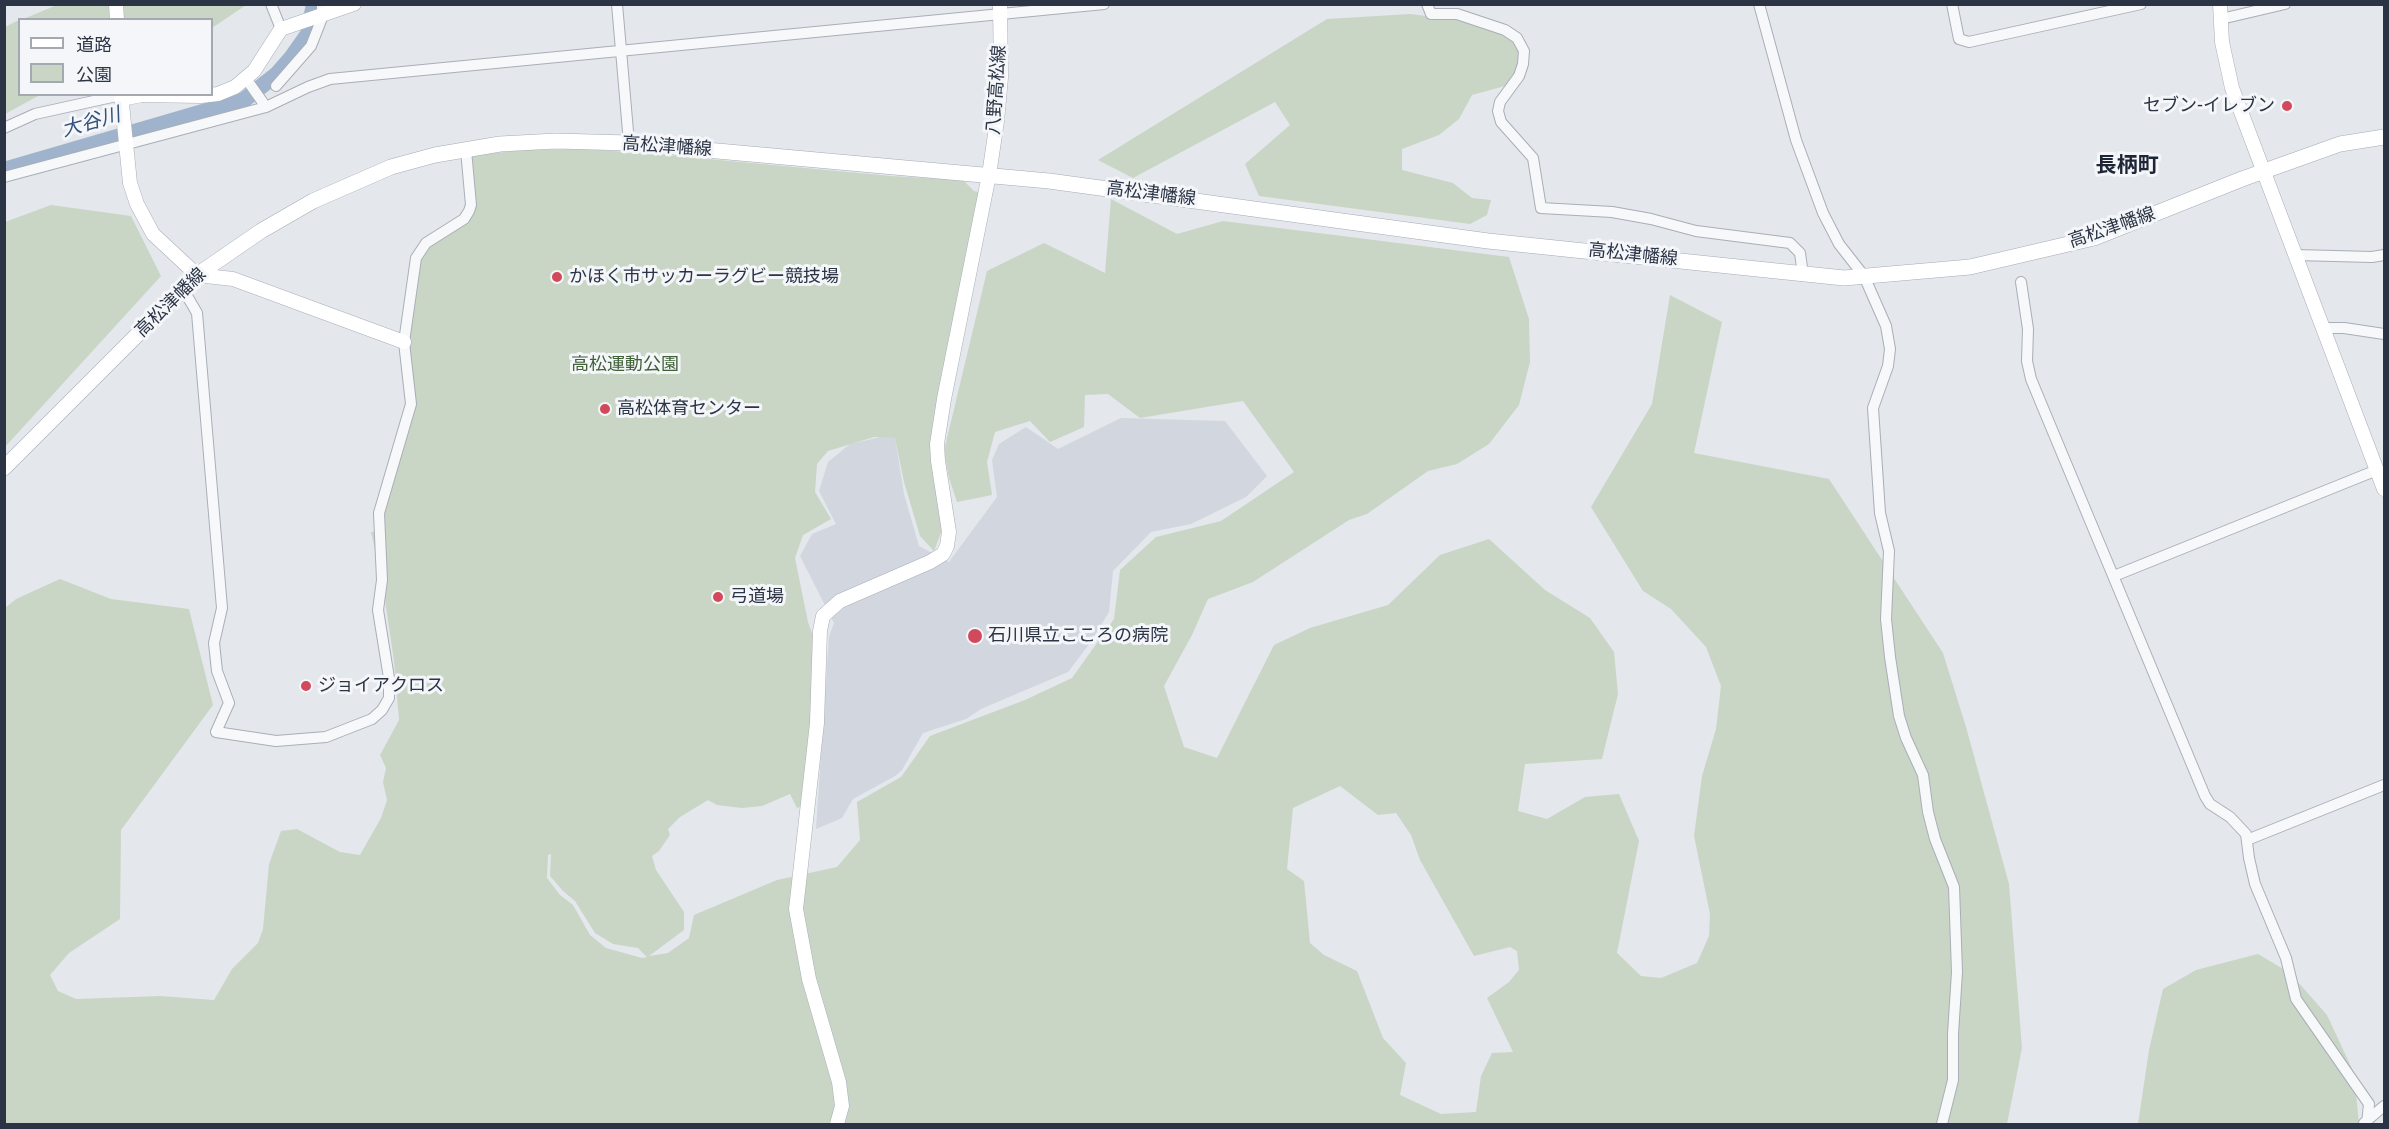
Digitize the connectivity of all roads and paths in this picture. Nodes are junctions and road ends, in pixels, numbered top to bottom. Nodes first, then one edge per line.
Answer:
1 (271, 4) edge
2 (354, 4) edge
3 (617, 4) edge
4 (1104, 4) edge
5 (1427, 4) edge
6 (1759, 4) edge
7 (1952, 4) edge
8 (2141, 4) edge
9 (2220, 4) edge
10 (2285, 4) edge
11 (1001, 10) edge
12 (321, 11) edge
13 (2221, 19) junction
14 (281, 29) junction
15 (621, 52) junction
16 (249, 83) junction
17 (276, 86) dead end
18 (213, 95) edge
19 (121, 96) edge
20 (264, 105) junction
21 (4, 129) edge
22 (2385, 137) edge
23 (126, 139) junction
24 (629, 143) junction
25 (466, 150) junction
26 (2265, 171) junction
27 (989, 175) junction
28 (4, 177) edge
29 (2296, 255) junction
30 (2385, 255) edge
31 (197, 274) junction
32 (1803, 275) junction
33 (1864, 276) junction
34 (2021, 282) dead end
35 (183, 289) junction
36 (2324, 328) junction
37 (2385, 334) edge
38 (404, 342) junction
39 (4, 468) edge
40 (2377, 470) junction
41 (2385, 489) edge
42 (2114, 576) junction
43 (2385, 785) edge
44 (2247, 840) junction
45 (2385, 1106) edge
46 (2365, 1123) edge
47 (837, 1125) edge
48 (1942, 1125) edge

1 - 14 street
2 - 12 street
3 - 15 street
4 - 11 street
5 - 32 street
6 - 33 street
7 - 8 street
9 - 13 street
10 - 13 street
11 - 15 street
11 - 27 street, 八野高松線
12 - 14 street
12 - 17 street
13 - 26 street
14 - 16 street
15 - 20 street
15 - 24 street
16 - 18 street
16 - 20 street
19 - 21 street
19 - 23 street
20 - 23 street
22 - 26 main road, 高松津幡線
23 - 28 street
23 - 31 street
24 - 25 main road, 高松津幡線
24 - 27 main road, 高松津幡線
25 - 31 main road, 高松津幡線
25 - 38 street
26 - 29 street
26 - 33 main road, 高松津幡線
27 - 32 main road, 高松津幡線
27 - 47 street, 八野高松線
29 - 30 street
29 - 36 street
31 - 35 main road, 高松津幡線
31 - 38 street
32 - 33 main road, 高松津幡線
33 - 48 street
34 - 42 street
35 - 38 street
35 - 39 main road, 高松津幡線
36 - 37 street
36 - 40 street
40 - 41 street
40 - 42 street
42 - 44 street
43 - 44 street
44 - 46 street
45 - 46 street

